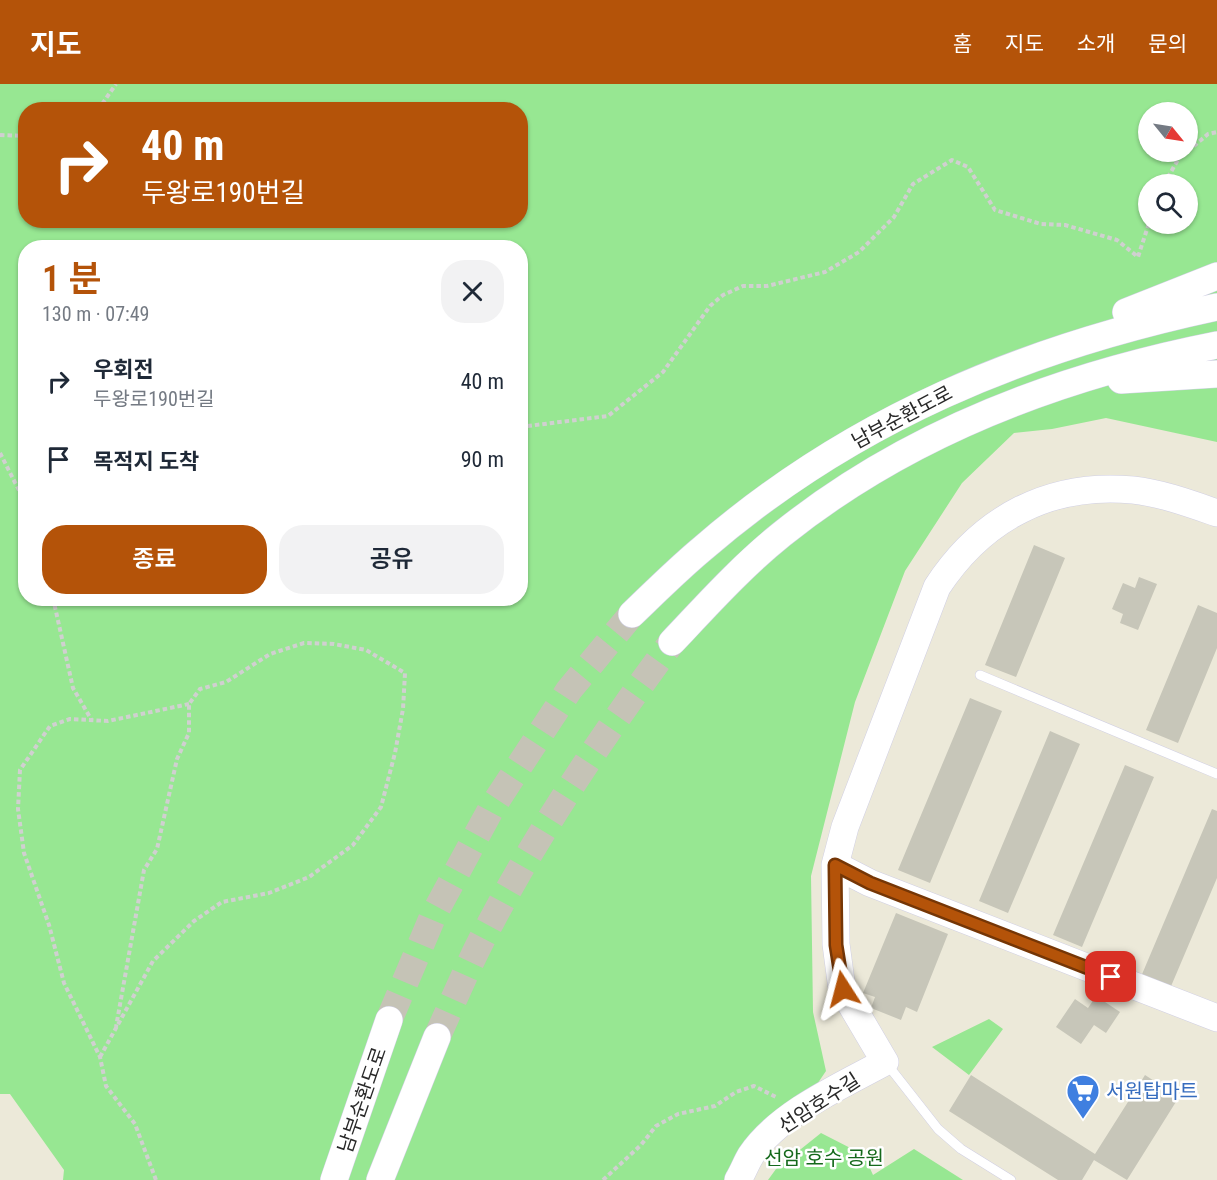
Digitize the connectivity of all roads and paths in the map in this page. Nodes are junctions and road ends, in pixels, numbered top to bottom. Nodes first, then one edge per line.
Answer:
1 (116, 84) edge
2 (104, 102) edge
3 (1217, 132) edge
4 (0, 135) edge
5 (18, 136) edge
6 (1198, 142) edge
7 (1145, 234) edge
8 (1217, 276) edge
9 (1217, 307) edge
10 (1217, 345) edge
11 (1217, 374) edge
12 (943, 394) junction
13 (1014, 401) junction
14 (528, 426) edge
15 (0, 453) edge
16 (18, 488) edge
17 (1217, 513) edge
18 (55, 606) edge
19 (632, 614) tunnel mouth
20 (672, 642) tunnel mouth
21 (980, 675) dead end
22 (189, 704) junction
23 (91, 719) junction
24 (1217, 774) edge
25 (835, 865) junction
26 (1217, 1018) edge
27 (389, 1020) tunnel mouth
28 (116, 1027) junction
29 (437, 1037) tunnel mouth
30 (100, 1058) junction
31 (885, 1062) junction
32 (787, 1121) junction
33 (156, 1180) edge
34 (334, 1180) edge
35 (380, 1180) edge
36 (603, 1180) edge
37 (738, 1180) edge
38 (1011, 1180) edge

1 - 2 path
3 - 6 path
4 - 5 path
7 - 14 path
8 - 12 main road
9 - 12 main road, 남부순환도로
10 - 13 main road, 남부순환도로
11 - 13 main road
12 - 19 main road, 남부순환도로
13 - 20 main road, 남부순환도로
15 - 16 path
17 - 25 main road
18 - 23 path
21 - 24 lane
22 - 23 path
22 - 28 path
22 - 28 path
23 - 30 path
25 - 26 main road
25 - 31 main road
27 - 34 main road, 남부순환도로
28 - 30 path
29 - 35 main road
30 - 33 path
31 - 32 main road, 선암호수길
31 - 38 lane
32 - 36 path
32 - 37 main road, 선암호수길

